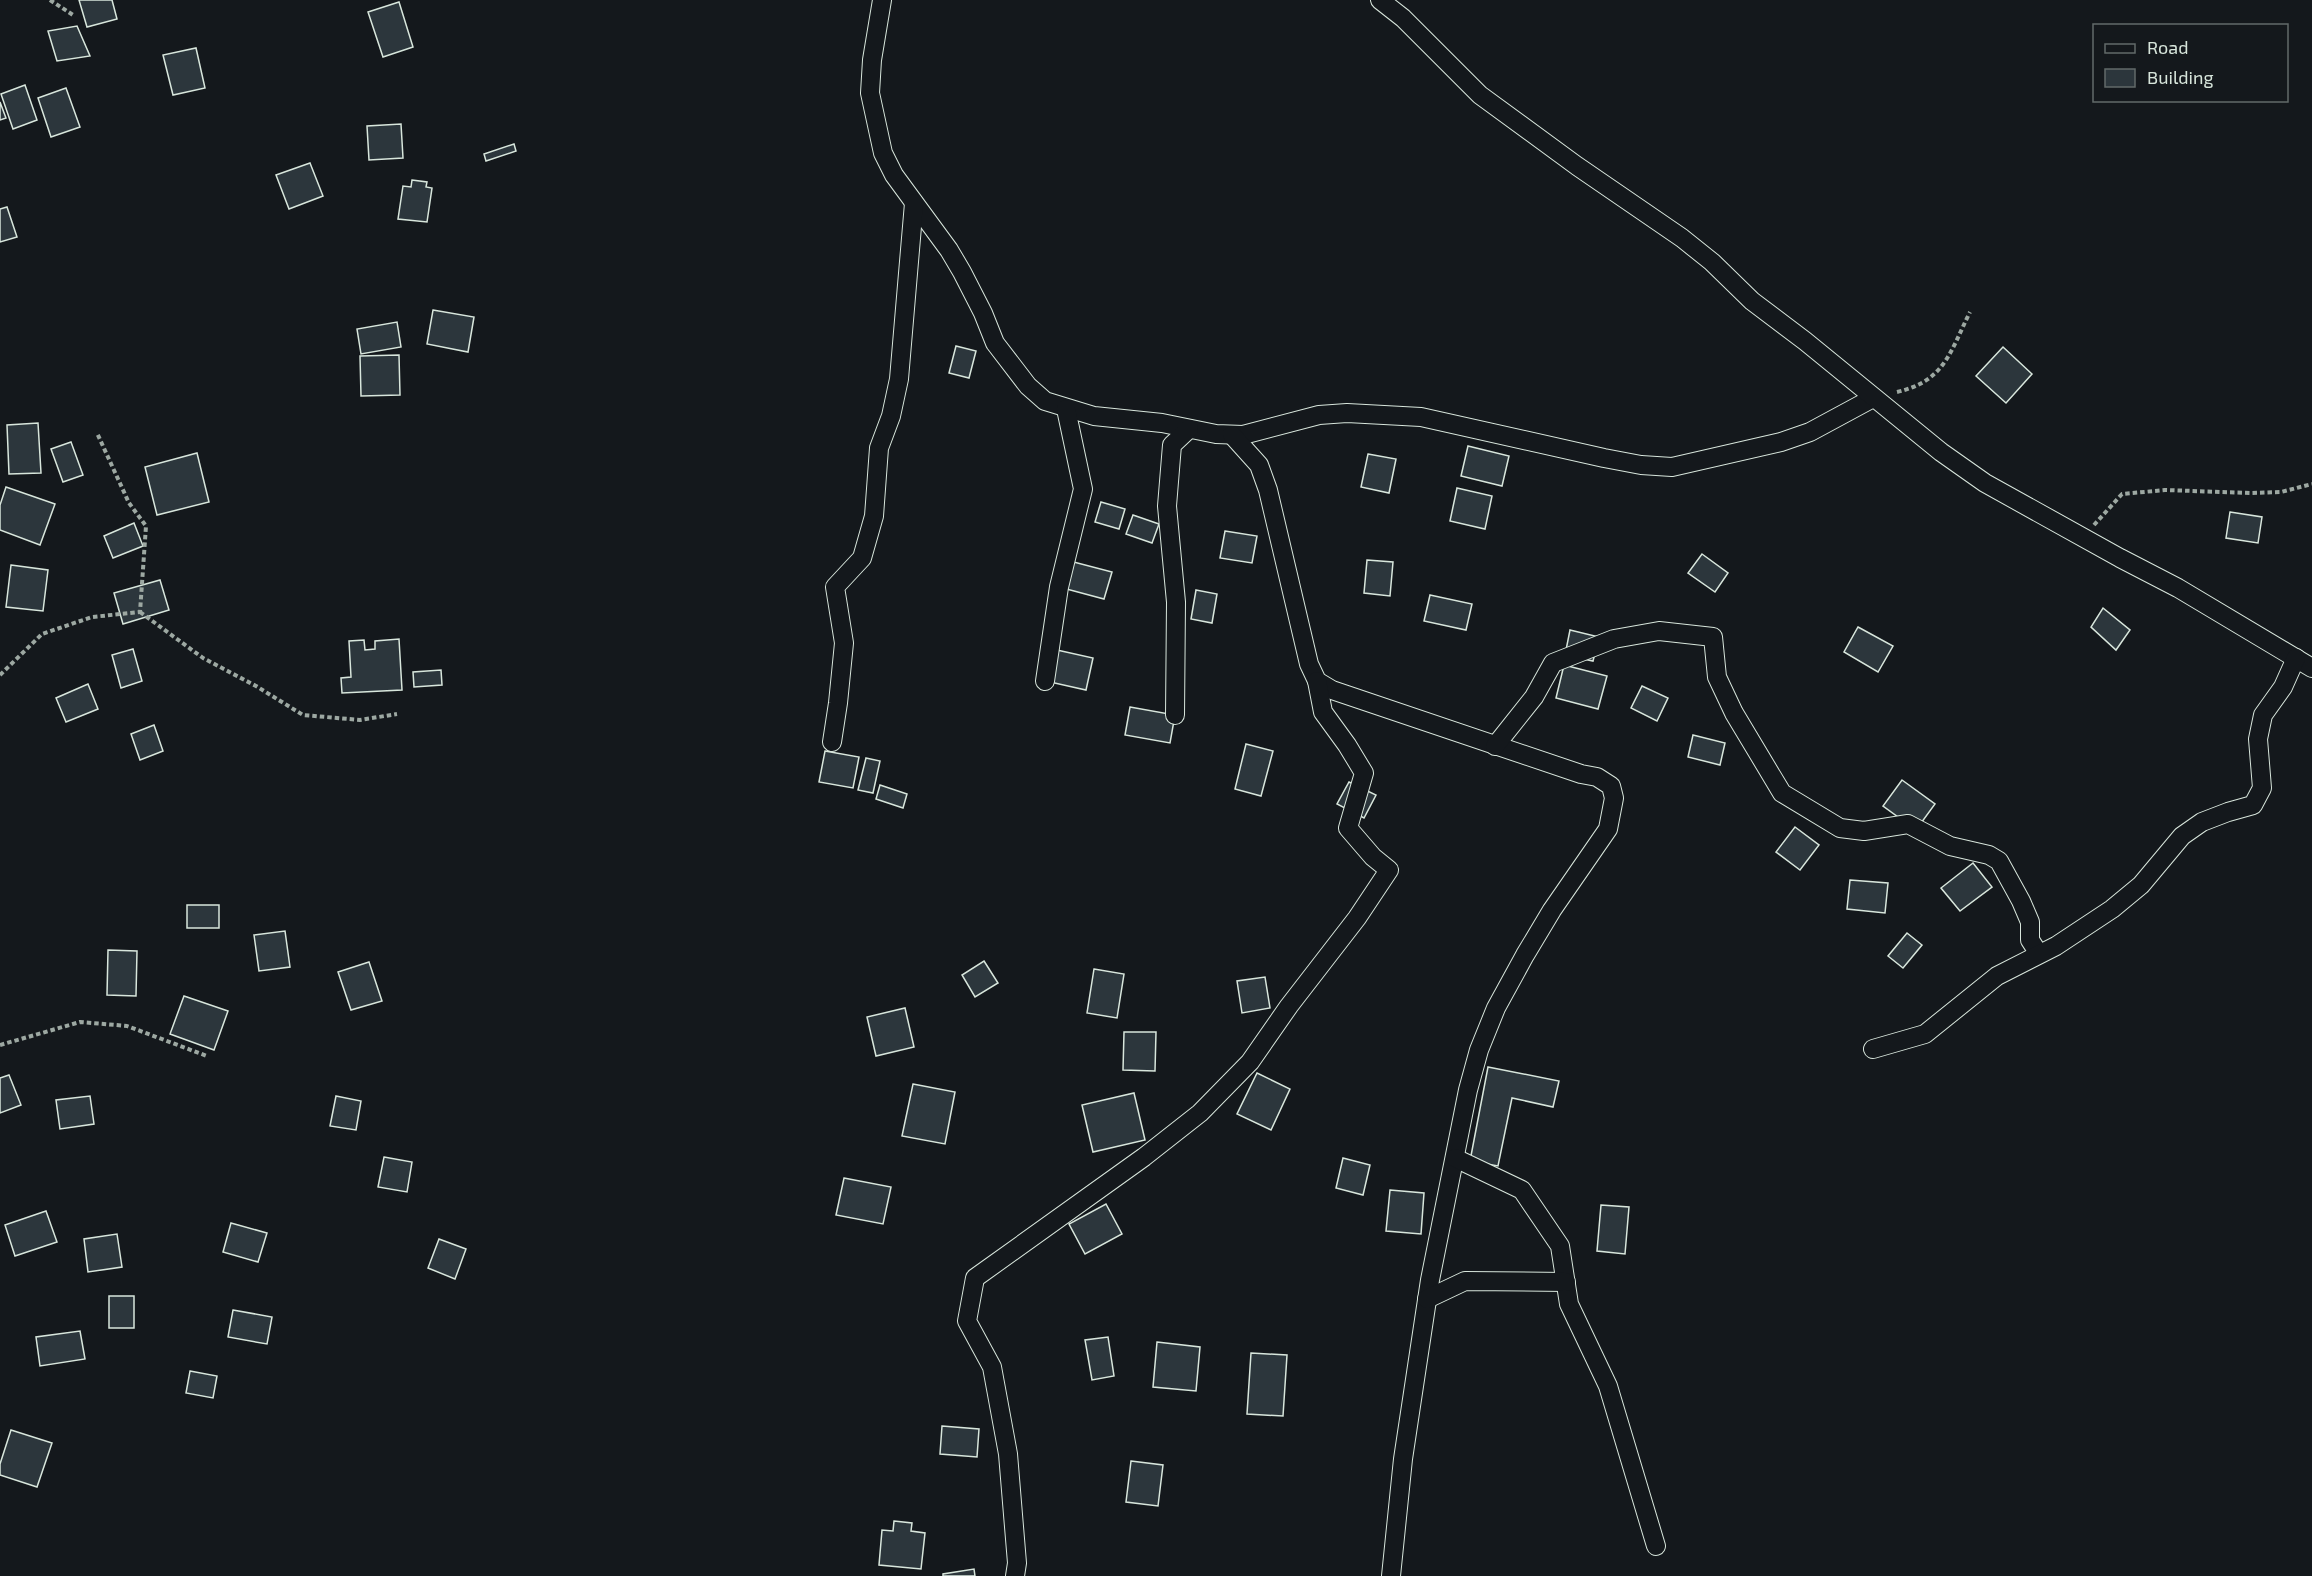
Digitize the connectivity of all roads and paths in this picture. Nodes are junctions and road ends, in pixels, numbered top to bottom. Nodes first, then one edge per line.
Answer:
1 (50, 0) edge
2 (882, 0) edge
3 (1380, 0) edge
4 (74, 15) dead end
5 (914, 203) junction
6 (1970, 312) dead end
7 (1873, 398) junction
8 (1066, 409) junction
9 (1189, 429) junction
10 (97, 434) dead end
11 (1232, 435) junction
12 (2312, 484) edge
13 (2083, 536) junction
14 (140, 612) junction
15 (2296, 658) junction
16 (2312, 668) edge
17 (0, 675) edge
18 (1046, 681) dead end
19 (1317, 681) junction
20 (397, 714) dead end
21 (1175, 715) dead end
22 (832, 742) dead end
23 (1495, 746) junction
24 (2039, 954) junction
25 (0, 1045) edge
26 (1873, 1049) dead end
27 (207, 1056) dead end
28 (1455, 1158) junction
29 (1566, 1282) junction
30 (1427, 1299) junction
31 (1656, 1546) dead end
32 (1015, 1576) edge
33 (1391, 1576) edge

1 - 4 path
2 - 5 street
3 - 7 street
5 - 8 street
5 - 22 street
6 - 7 path
7 - 11 street
7 - 13 street
8 - 9 street
8 - 18 street
9 - 11 street
9 - 21 street
10 - 14 path
11 - 19 street
12 - 13 path
13 - 15 street
14 - 17 path
14 - 20 path
15 - 16 street
15 - 24 street
19 - 23 street
19 - 32 street
23 - 24 street
23 - 28 street
24 - 26 street
25 - 27 path
28 - 29 street
28 - 30 street
29 - 30 street
29 - 31 street
30 - 33 street

